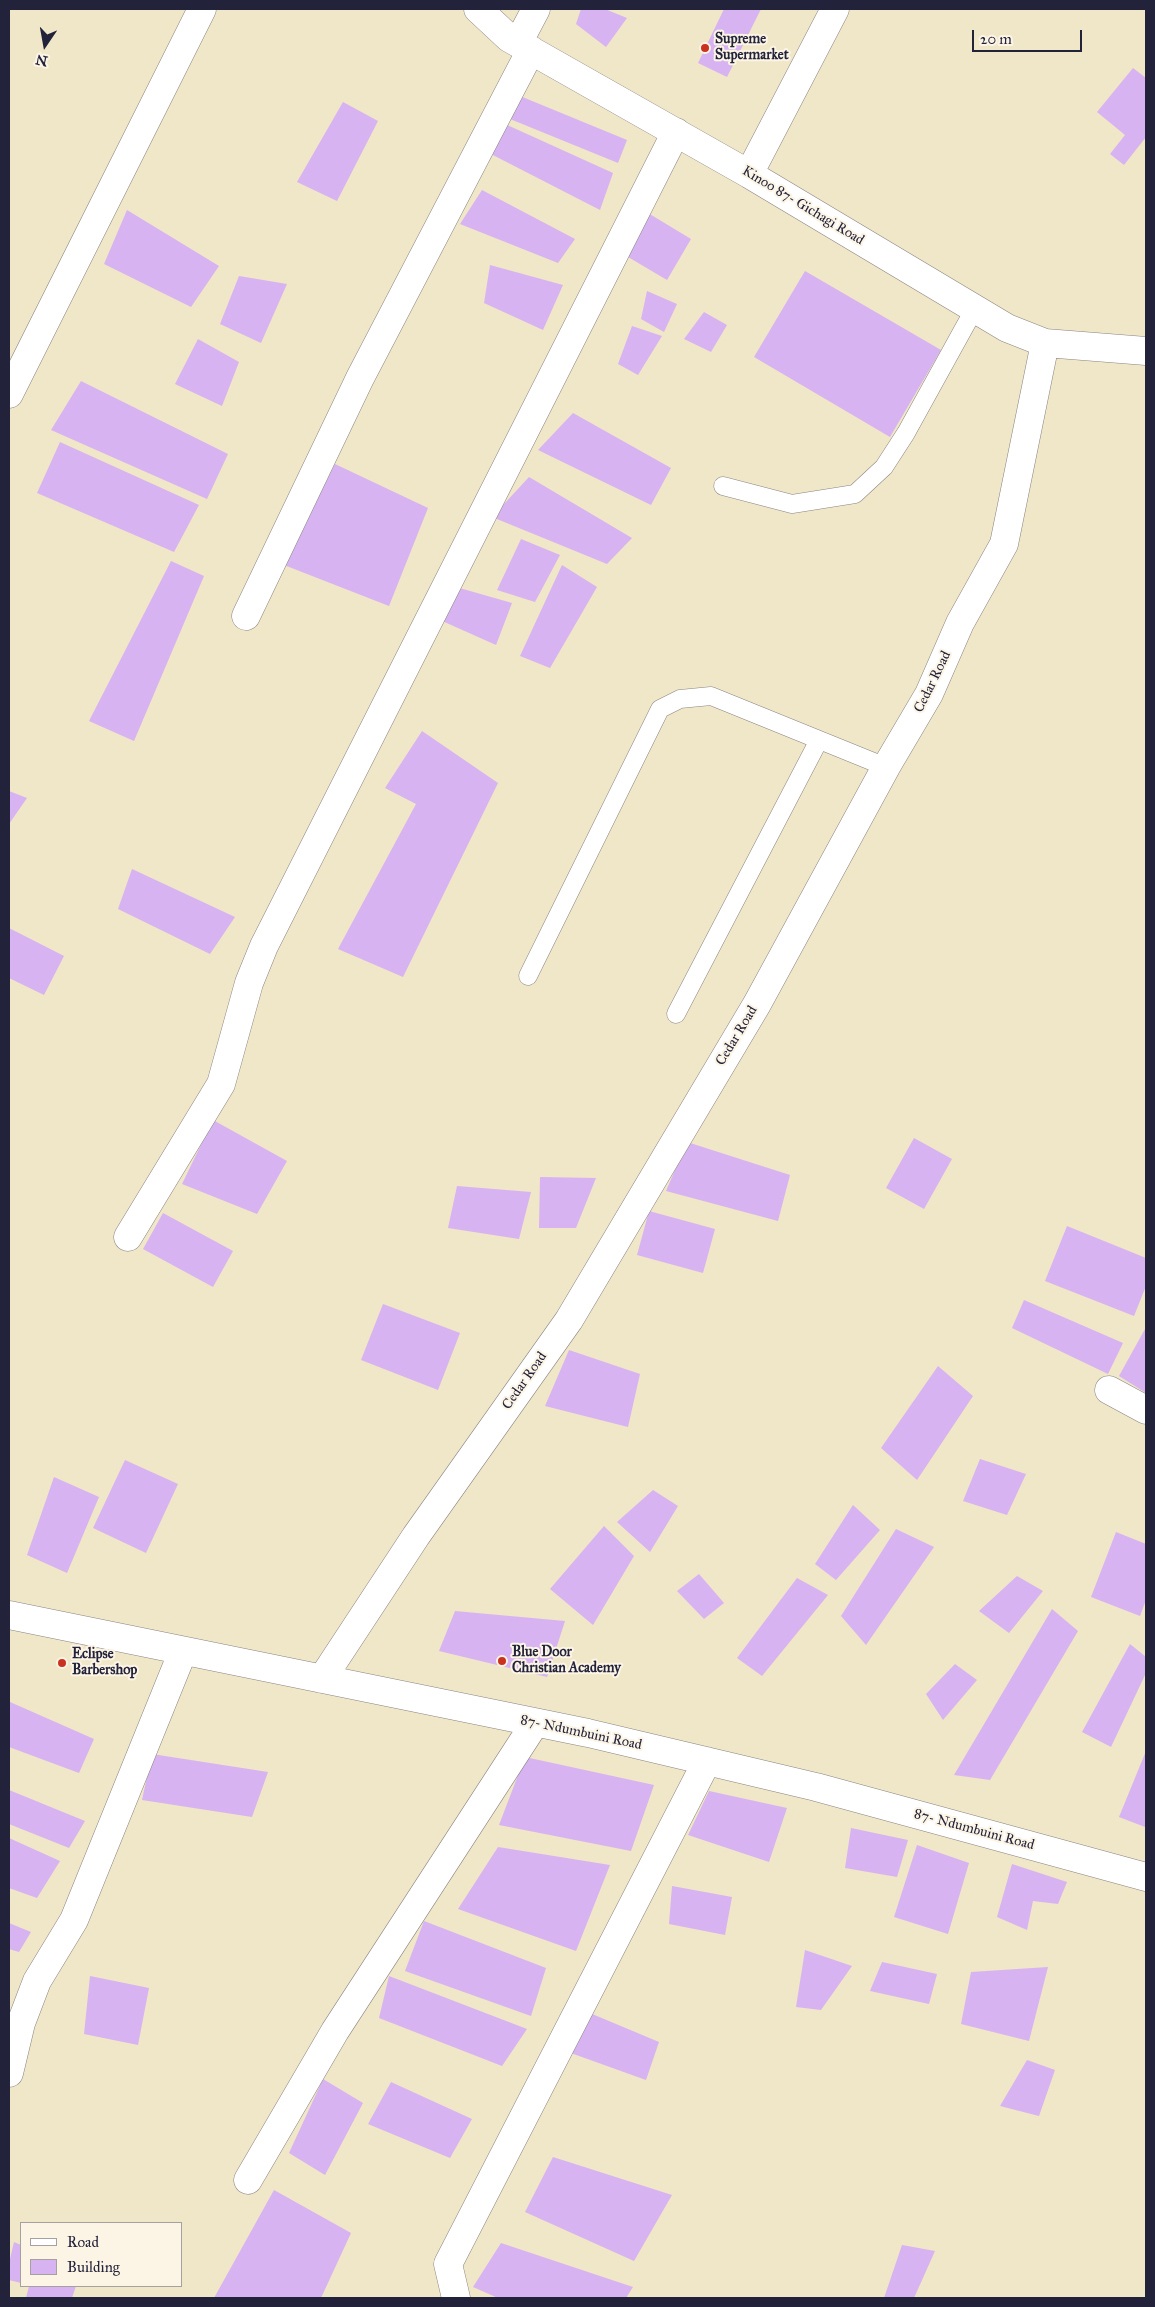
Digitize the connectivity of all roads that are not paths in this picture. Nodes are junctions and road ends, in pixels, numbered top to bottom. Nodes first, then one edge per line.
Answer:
1 (202, 9) edge
2 (478, 9) edge
3 (536, 9) edge
4 (835, 9) edge
5 (524, 46) junction
6 (676, 132) junction
7 (749, 174) junction
8 (975, 308) junction
9 (1045, 342) junction
10 (1146, 351) edge
11 (16, 360) edge
12 (9, 394) edge
13 (722, 486) dead end
14 (246, 616) dead end
15 (818, 740) junction
16 (886, 767) junction
17 (528, 976) dead end
18 (676, 1014) dead end
19 (128, 1237) dead end
20 (1109, 1390) dead end
21 (1146, 1410) edge
22 (9, 1615) edge
23 (183, 1651) junction
24 (322, 1679) junction
25 (535, 1723) junction
26 (708, 1761) junction
27 (1146, 1877) edge
28 (9, 2073) edge
29 (248, 2180) dead end
30 (456, 2298) edge

1 - 11 street
2 - 5 street, Kinoo 87- Gichagi Road
3 - 5 street
4 - 7 street
5 - 6 street, Kinoo 87- Gichagi Road
5 - 14 street
6 - 7 street, Kinoo 87- Gichagi Road
6 - 19 street
7 - 8 street, Kinoo 87- Gichagi Road
8 - 9 street, Kinoo 87- Gichagi Road
8 - 13 lane
9 - 10 street, Kinoo 87- Gichagi Road
9 - 16 street, Cedar Road
11 - 12 street
15 - 16 lane
15 - 17 lane
15 - 18 lane
16 - 24 street, Cedar Road
20 - 21 street
22 - 23 street, 87- Ndumbuini Road
23 - 24 street, 87- Ndumbuini Road
23 - 28 street
24 - 25 street, 87- Ndumbuini Road
25 - 26 street, 87- Ndumbuini Road
25 - 29 street
26 - 27 street, 87- Ndumbuini Road
26 - 30 street

